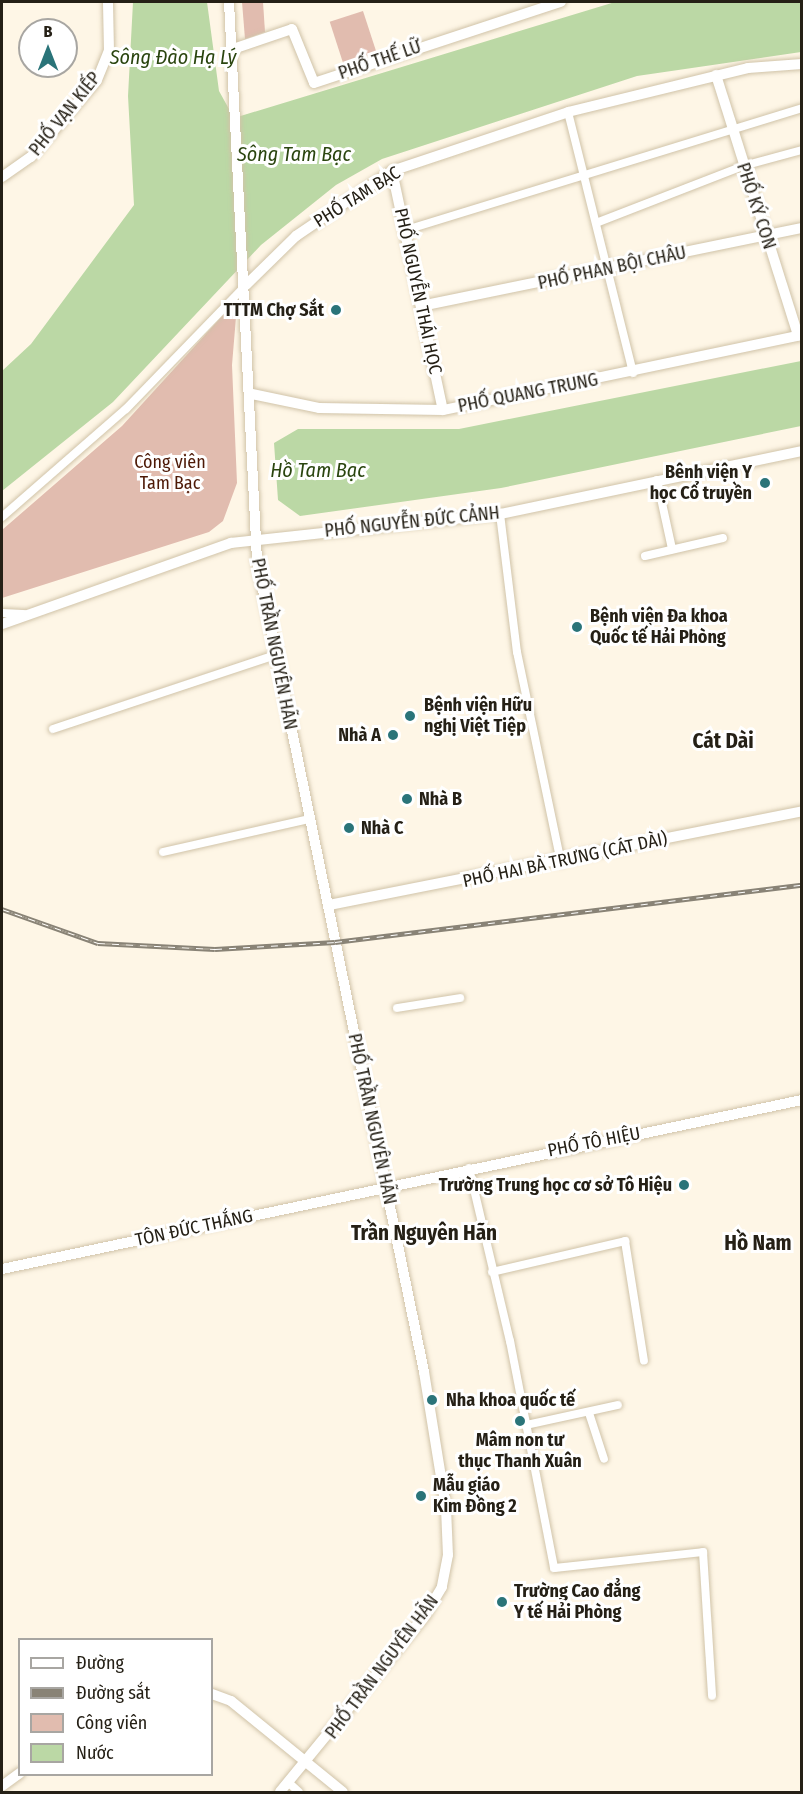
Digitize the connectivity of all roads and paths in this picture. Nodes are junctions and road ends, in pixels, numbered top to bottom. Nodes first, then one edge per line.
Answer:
1 (108, 2) edge
2 (229, 2) edge
3 (561, 2) edge
4 (233, 49) junction
5 (801, 64) edge
6 (716, 75) junction
7 (801, 108) edge
8 (568, 112) junction
9 (731, 129) junction
10 (801, 150) edge
11 (743, 166) junction
12 (392, 171) junction
13 (583, 175) junction
14 (2, 177) edge
15 (596, 223) junction
16 (801, 228) edge
17 (406, 230) junction
18 (766, 236) junction
19 (606, 270) junction
20 (246, 285) junction
21 (421, 306) junction
22 (800, 335) edge
23 (633, 373) junction
24 (252, 394) junction
25 (442, 410) junction
26 (801, 450) edge
27 (657, 480) junction
28 (500, 514) junction
29 (2, 517) edge
30 (254, 538) junction
31 (723, 538) dead end
32 (672, 549) junction
33 (645, 556) dead end
34 (2, 613) edge
35 (29, 614) junction
36 (2, 624) edge
37 (2, 630) edge
38 (275, 655) junction
39 (53, 729) dead end
40 (801, 811) edge
41 (310, 819) junction
42 (163, 852) dead end
43 (561, 862) junction
44 (328, 905) junction
45 (460, 998) dead end
46 (397, 1008) dead end
47 (801, 1100) edge
48 (469, 1168) junction
49 (387, 1187) junction
50 (2, 1269) edge
51 (492, 1272) junction
52 (644, 1360) dead end
53 (618, 1405) dead end
54 (589, 1413) junction
55 (526, 1425) junction
56 (604, 1459) dead end
57 (213, 1694) edge
58 (712, 1696) dead end
59 (305, 1766) junction
60 (18, 1774) edge
61 (289, 1783) junction
62 (2, 1785) edge
63 (280, 1792) edge
64 (299, 1792) edge
65 (343, 1792) edge

1 - 14 main road, PHỐ VẠN KIẾP
2 - 4 main road
3 - 4 main road, PHỐ THẾ LỮ
4 - 20 main road
5 - 6 main road, PHỐ TAM BẠC
6 - 8 main road, PHỐ TAM BẠC
6 - 9 main road, PHỐ KÝ CON
7 - 9 street
8 - 12 main road, PHỐ TAM BẠC
8 - 13 street
9 - 11 main road, PHỐ KÝ CON
9 - 13 street
10 - 11 street
11 - 15 street
11 - 18 main road, PHỐ KÝ CON
12 - 17 main road, PHỐ NGUYỄN THÁI HỌC
12 - 20 main road, PHỐ TAM BẠC
13 - 15 street
13 - 17 street
15 - 19 street
16 - 18 main road, PHỐ PHAN BỘI CHÂU
17 - 21 main road, PHỐ NGUYỄN THÁI HỌC
18 - 19 main road, PHỐ PHAN BỘI CHÂU
18 - 22 main road, PHỐ KÝ CON
19 - 21 main road, PHỐ PHAN BỘI CHÂU
19 - 23 street
20 - 24 main road
20 - 29 street
21 - 25 main road, PHỐ NGUYỄN THÁI HỌC
22 - 23 main road, PHỐ QUANG TRUNG
23 - 25 main road, PHỐ QUANG TRUNG
24 - 25 main road, PHỐ QUANG TRUNG
24 - 30 main road
26 - 27 main road, PHỐ NGUYỄN ĐỨC CẢNH
27 - 28 main road, PHỐ NGUYỄN ĐỨC CẢNH
27 - 32 street
28 - 30 main road, PHỐ NGUYỄN ĐỨC CẢNH
28 - 43 street
30 - 35 main road, PHỐ NGUYỄN ĐỨC CẢNH
30 - 38 main road, PHỐ TRẦN NGUYÊN HÃN
31 - 32 street
32 - 33 street
34 - 35 street
35 - 36 main road, PHỐ NGUYỄN ĐỨC CẢNH
35 - 37 main road, PHỐ NGUYỄN ĐỨC CẢNH
38 - 39 street
38 - 41 main road, PHỐ TRẦN NGUYÊN HÃN
40 - 43 main road, PHỐ HAI BÀ TRƯNG (CÁT DÀI)
41 - 42 street
41 - 44 main road, PHỐ TRẦN NGUYÊN HÃN
43 - 44 main road, PHỐ HAI BÀ TRƯNG (CÁT DÀI)
44 - 49 main road, PHỐ TRẦN NGUYÊN HÃN
45 - 46 street
47 - 48 main road, PHỐ TÔ HIỆU
48 - 49 main road, PHỐ TÔ HIỆU
48 - 51 street
49 - 50 main road, TÔN ĐỨC THẮNG
49 - 59 main road, PHỐ TRẦN NGUYÊN HÃN
51 - 52 street
51 - 55 street
53 - 54 street
54 - 55 street
54 - 56 street
55 - 58 street
57 - 59 main road
59 - 61 main road, PHỐ TRẦN NGUYÊN HÃN
59 - 65 main road
60 - 62 main road
61 - 63 main road, PHỐ TRẦN NGUYÊN HÃN
61 - 64 street

